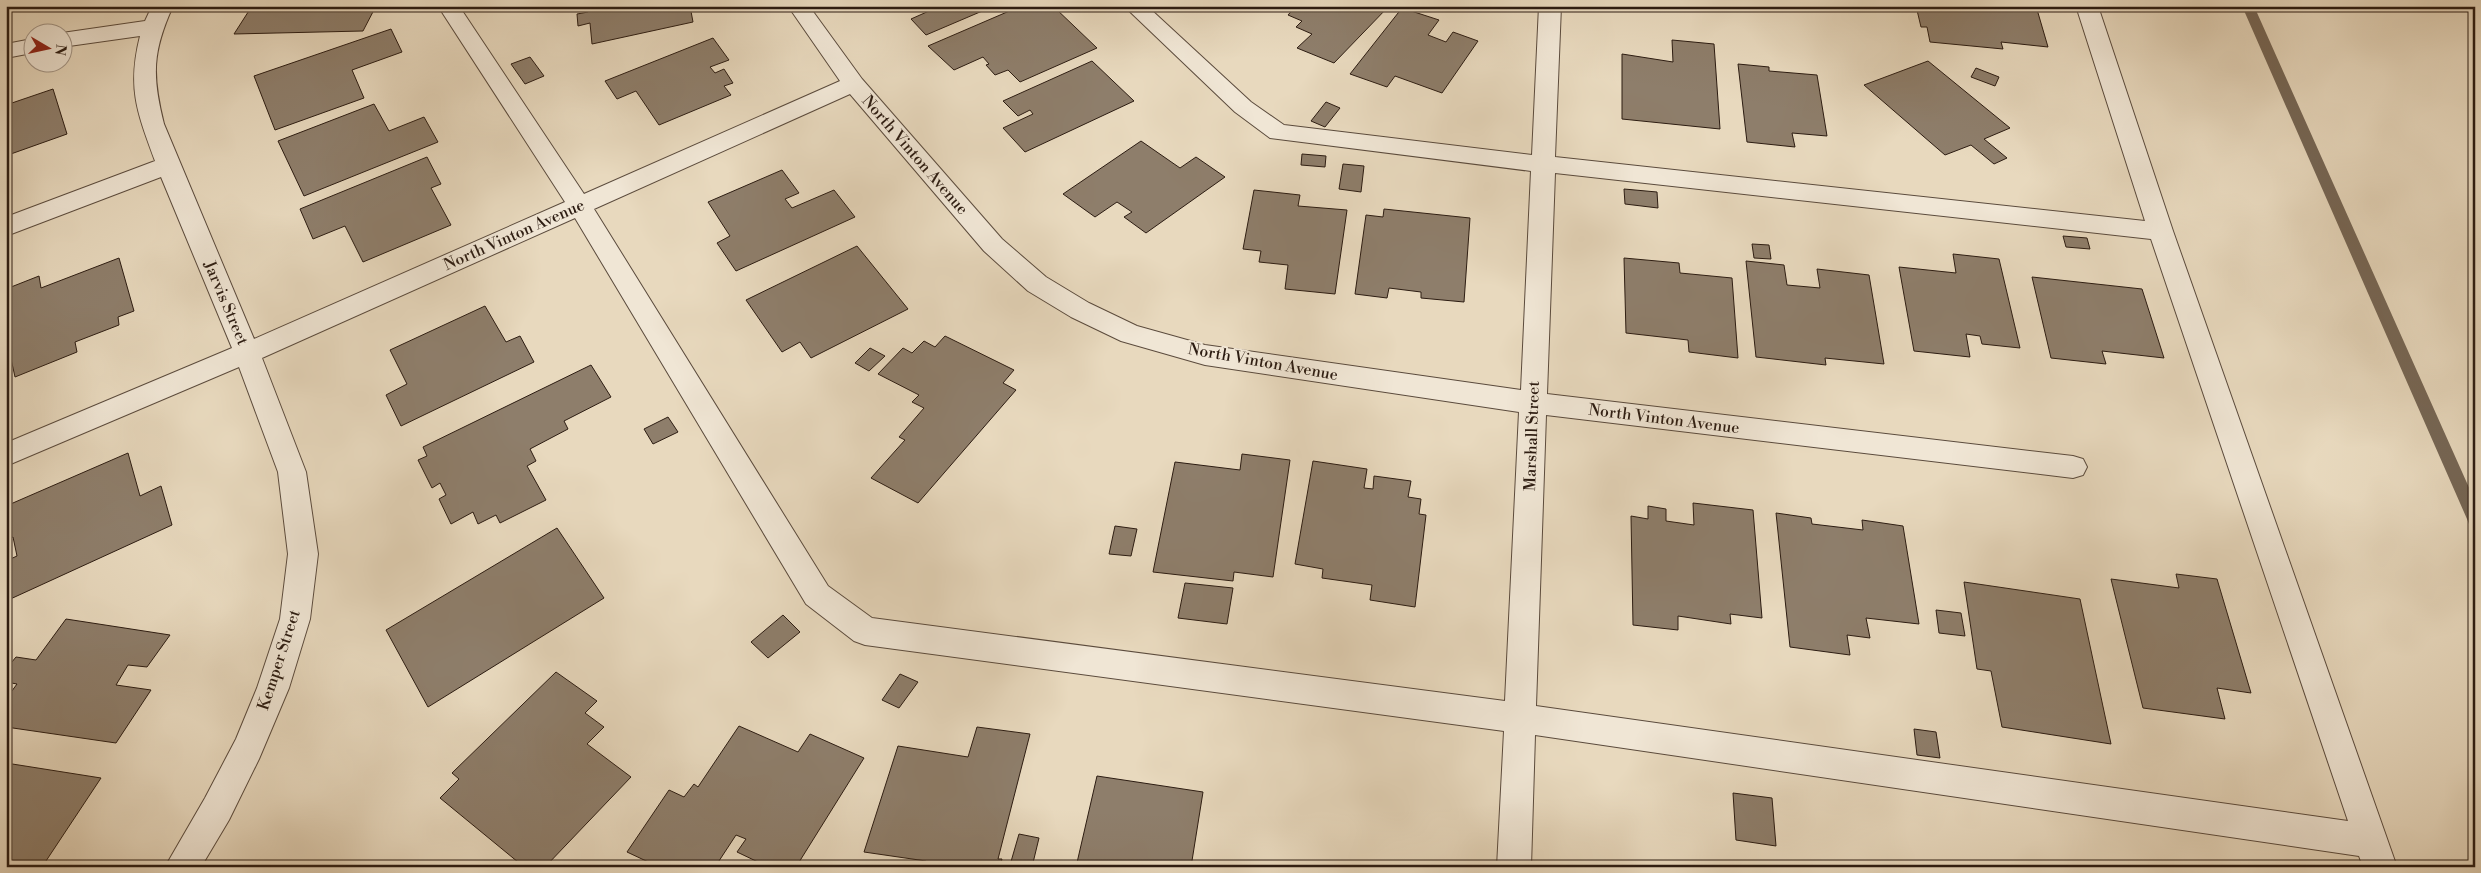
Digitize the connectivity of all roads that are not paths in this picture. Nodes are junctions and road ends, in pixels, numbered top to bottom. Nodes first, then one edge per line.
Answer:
1 (164, 6) edge
2 (448, 6) edge
3 (798, 6) edge
4 (1134, 6) edge
5 (1550, 6) edge
6 (2087, 6) edge
7 (153, 28) junction
8 (72, 39) edge
9 (22, 48) edge
10 (6, 51) edge
11 (854, 84) junction
12 (1543, 164) junction
13 (168, 166) junction
14 (580, 206) junction
15 (6, 227) edge
16 (2161, 230) junction
17 (247, 353) junction
18 (1533, 403) junction
19 (6, 455) edge
20 (2073, 467) dead end
21 (1520, 718) junction
22 (2376, 854) edge
23 (182, 867) edge
24 (1514, 867) edge

1 - 7 street, Jarvis Street
2 - 14 street
3 - 11 street
4 - 12 street
5 - 12 street, Marshall Street
6 - 16 street
7 - 8 street
7 - 13 street, Jarvis Street
9 - 10 street
11 - 14 street, North Vinton Avenue
11 - 18 street, North Vinton Avenue
12 - 16 street
12 - 18 street, Marshall Street
13 - 15 street
13 - 17 street, Jarvis Street
14 - 17 street, North Vinton Avenue
14 - 21 street
16 - 22 street
17 - 19 street, Jarvis Street
17 - 23 street, Kemper Street
18 - 20 street, North Vinton Avenue
18 - 21 street, Marshall Street
21 - 22 street
21 - 24 street, Marshall Street

